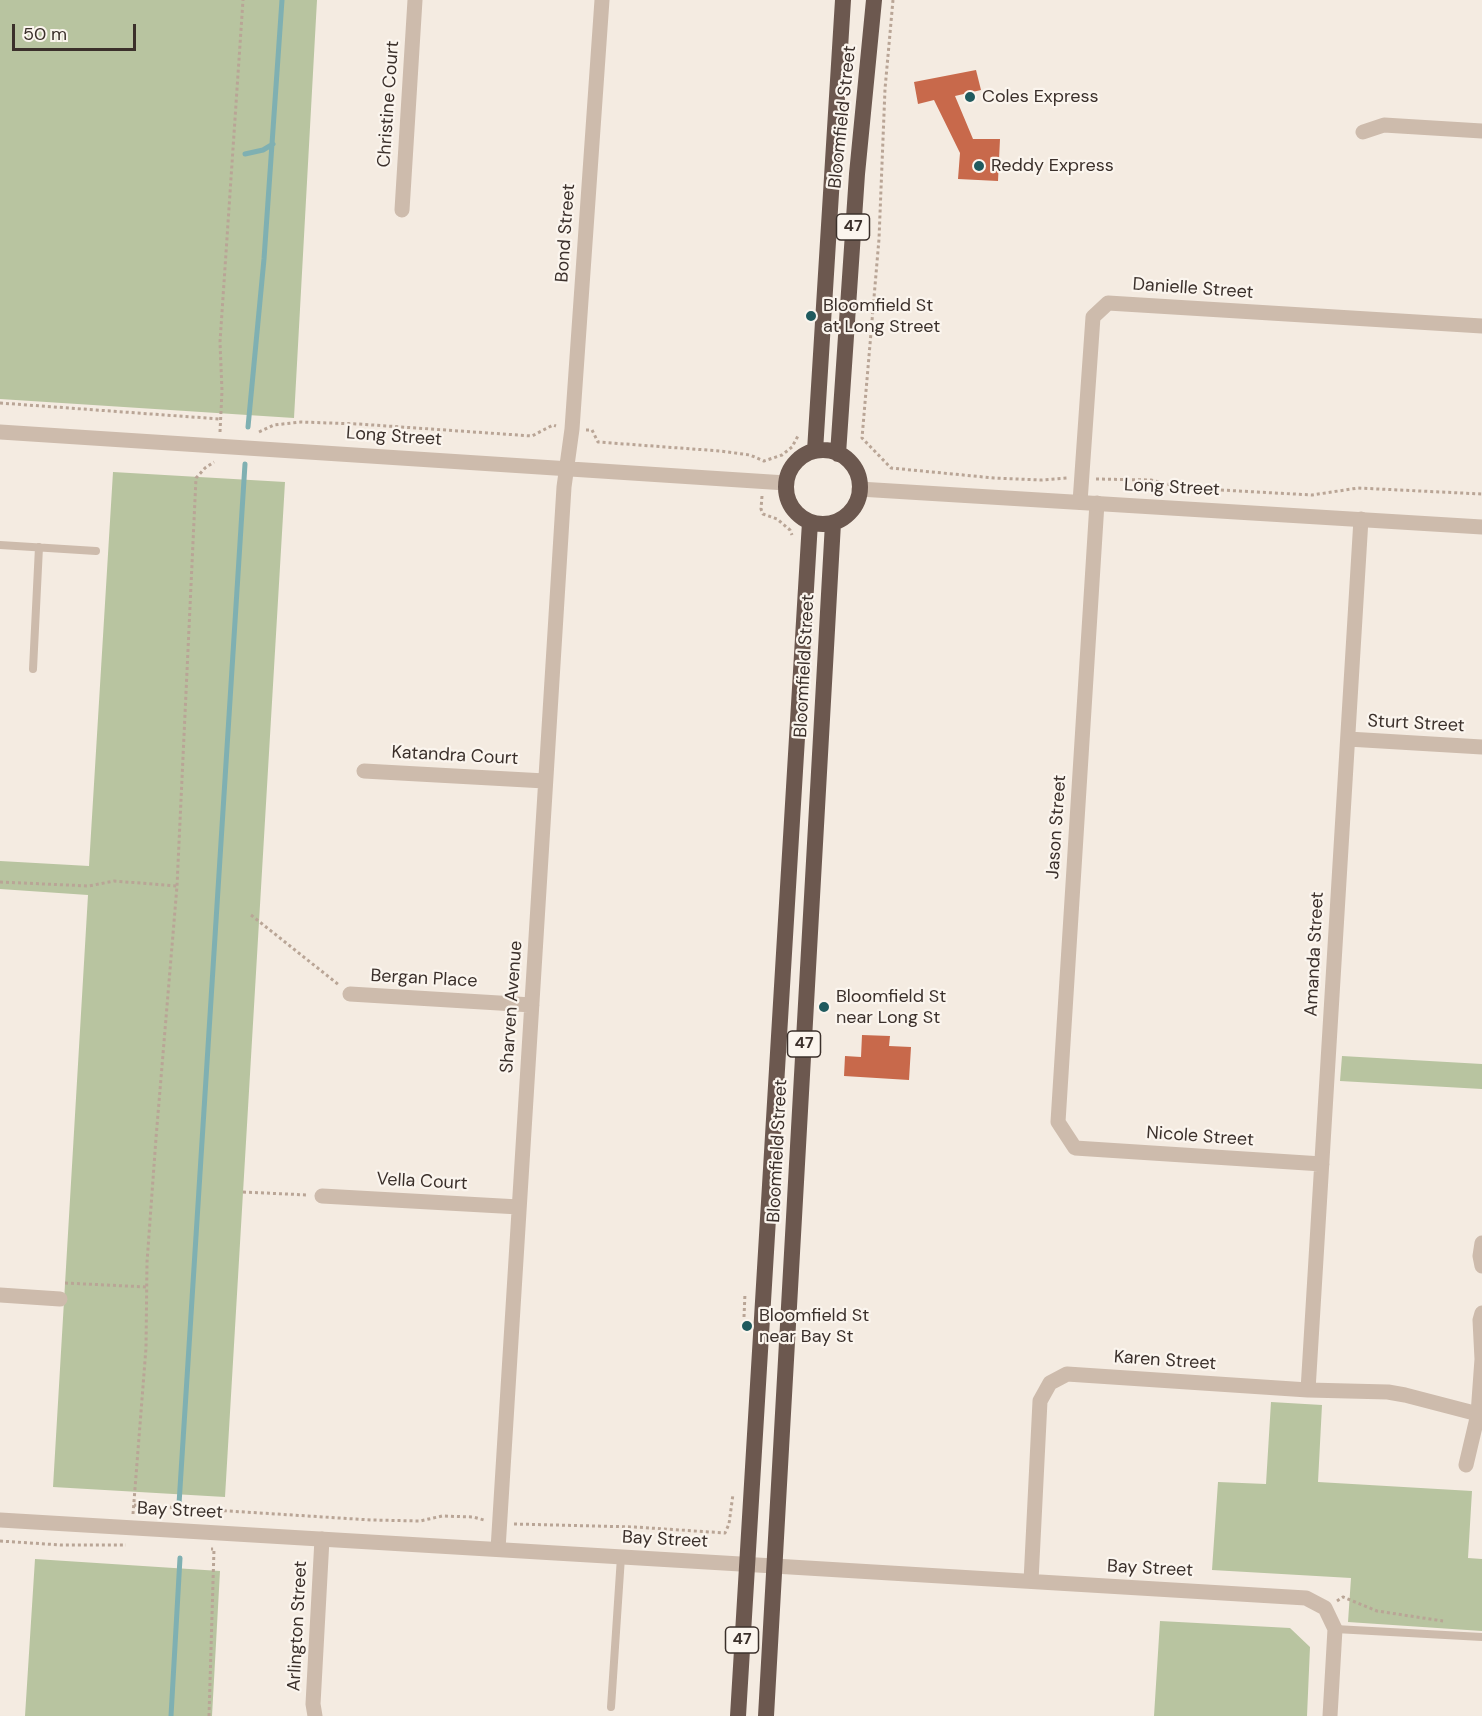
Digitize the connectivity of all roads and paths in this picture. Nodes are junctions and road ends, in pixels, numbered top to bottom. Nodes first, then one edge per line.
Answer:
1 (243, 0) edge
2 (415, 0) edge
3 (602, 0) edge
4 (843, 0) edge
5 (874, 0) edge
6 (894, 0) edge
7 (1482, 131) edge
8 (1363, 132) dead end
9 (402, 210) dead end
10 (1482, 326) edge
11 (0, 403) edge
12 (220, 419) junction
13 (572, 429) junction
14 (801, 430) dead end
15 (0, 432) edge
16 (229, 432) dead end
17 (257, 433) dead end
18 (815, 451) junction
19 (838, 453) junction
20 (218, 460) dead end
21 (764, 461) junction
22 (568, 468) junction
23 (1082, 479) junction
24 (763, 481) junction
25 (786, 483) junction
26 (860, 489) junction
27 (1482, 494) edge
28 (1080, 502) junction
29 (1097, 503) junction
30 (1361, 519) junction
31 (810, 522) junction
32 (833, 523) junction
33 (1482, 527) edge
34 (792, 538) dead end
35 (0, 545) edge
36 (39, 548) junction
37 (96, 551) dead end
38 (33, 669) dead end
39 (1348, 740) junction
40 (1482, 747) edge
41 (364, 771) dead end
42 (545, 780) junction
43 (0, 882) edge
44 (177, 886) junction
45 (251, 915) dead end
46 (350, 994) joint
47 (532, 1005) junction
48 (1075, 1148) joint
49 (1322, 1164) junction
50 (243, 1192) dead end
51 (322, 1196) joint
52 (519, 1207) junction
53 (1482, 1243) edge
54 (1482, 1266) edge
55 (147, 1287) junction
56 (746, 1288) dead end
57 (0, 1295) edge
58 (60, 1299) joint
59 (1482, 1313) edge
60 (744, 1322) dead end
61 (1308, 1390) junction
62 (1478, 1414) junction
63 (1466, 1465) dead end
64 (734, 1492) dead end
65 (134, 1504) junction
66 (0, 1520) edge
67 (500, 1524) junction
68 (132, 1528) junction
69 (322, 1539) junction
70 (0, 1541) edge
71 (202, 1549) dead end
72 (498, 1549) junction
73 (621, 1557) junction
74 (747, 1564) junction
75 (774, 1566) junction
76 (1031, 1581) junction
77 (1325, 1608) junction
78 (1445, 1622) dead end
79 (1335, 1629) junction
80 (1482, 1637) edge
81 (611, 1707) dead end
82 (209, 1716) edge
83 (315, 1716) edge
84 (738, 1716) edge
85 (766, 1716) edge
86 (1330, 1716) edge

1 - 12 path
2 - 9 street, Christine Court
3 - 13 street, Bond Street
4 - 18 highway, Bloomfield Street / 47
5 - 19 highway, Bloomfield Street / 47
6 - 23 path
7 - 8 street
10 - 23 street, Danielle Street
11 - 12 path
12 - 16 path
13 - 17 path
13 - 21 path
13 - 22 street, Bond Street
14 - 21 path
15 - 22 street, Long Street
18 - 19 highway
18 - 25 highway
19 - 26 highway
20 - 44 path
21 - 24 path
22 - 24 street, Long Street
22 - 42 street, Sharven Avenue
23 - 27 path
23 - 28 street, Danielle Street
24 - 25 street, Long Street
24 - 34 path
25 - 31 highway
26 - 28 street, Long Street
26 - 32 highway
28 - 29 street, Long Street
29 - 30 street, Long Street
29 - 48 street, Jason Street
30 - 33 street, Long Street
30 - 39 street, Amanda Street
31 - 32 highway
31 - 74 highway, Bloomfield Street / 47
32 - 75 highway, Bloomfield Street / 47
35 - 36 lane
36 - 37 lane
36 - 38 lane
39 - 40 street, Sturt Street
39 - 49 street, Amanda Street
41 - 42 street, Katandra Court
42 - 47 street, Sharven Avenue
43 - 44 path
44 - 55 path
45 - 46 path
46 - 47 street, Bergan Place
47 - 52 street, Sharven Avenue
48 - 49 street, Nicole Street
49 - 61 street, Amanda Street
50 - 51 path
51 - 52 street, Vella Court
52 - 67 street, Sharven Avenue
53 - 54 street
55 - 58 path
55 - 65 path
56 - 60 path
57 - 58 street
59 - 62 street
61 - 62 street, Karen Street
61 - 76 street, Karen Street
62 - 63 street
64 - 67 path
65 - 67 path
65 - 68 path
66 - 68 street, Bay Street
67 - 72 street, Sharven Avenue
68 - 69 street, Bay Street
68 - 70 path
69 - 72 street, Bay Street
69 - 83 street, Arlington Street
71 - 82 path
72 - 73 street, Bay Street
73 - 74 street, Bay Street
73 - 81 lane
74 - 75 street, Bay Street
74 - 84 highway, 47
75 - 76 street, Bay Street
75 - 85 highway, 47
76 - 77 street, Bay Street
77 - 78 path
77 - 79 street
79 - 80 lane
79 - 86 street

